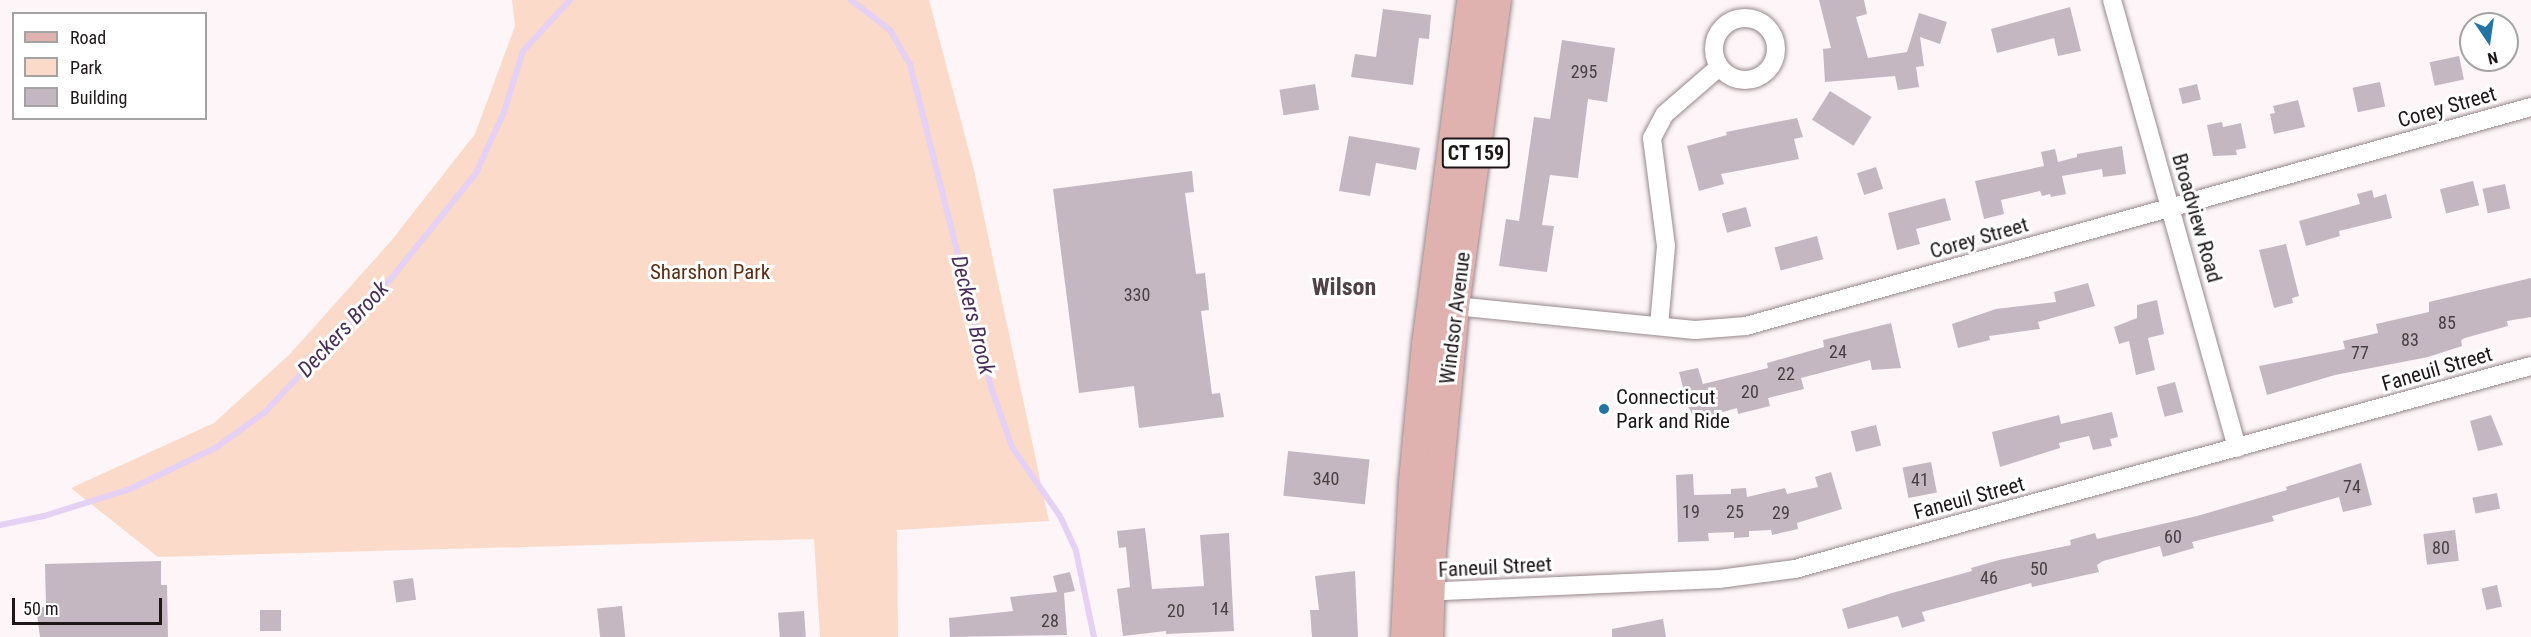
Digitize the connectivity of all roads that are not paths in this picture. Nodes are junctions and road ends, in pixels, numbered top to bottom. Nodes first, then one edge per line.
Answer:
1 (1470, 0) edge
2 (1497, 0) edge
3 (2112, 0) edge
4 (1719, 67) dead end
5 (2531, 107) edge
6 (2171, 207) junction
7 (1442, 305) junction
8 (1659, 326) junction
9 (2531, 366) edge
10 (2237, 448) junction
11 (1418, 592) junction
12 (1404, 637) edge
13 (1429, 637) edge

1 - 7 main road, Windsor Avenue / CT 159
2 - 7 main road, Windsor Avenue / CT 159
3 - 6 street, Broadview Road
4 - 8 street
5 - 6 street, Corey Street
6 - 8 street, Corey Street
6 - 10 street, Broadview Road
7 - 8 street, Corey Street
7 - 11 main road, Windsor Avenue / CT 159
9 - 10 street, Faneuil Street
10 - 11 street, Faneuil Street
11 - 12 main road, Windsor Avenue / CT 159
11 - 13 main road, Windsor Avenue / CT 159

